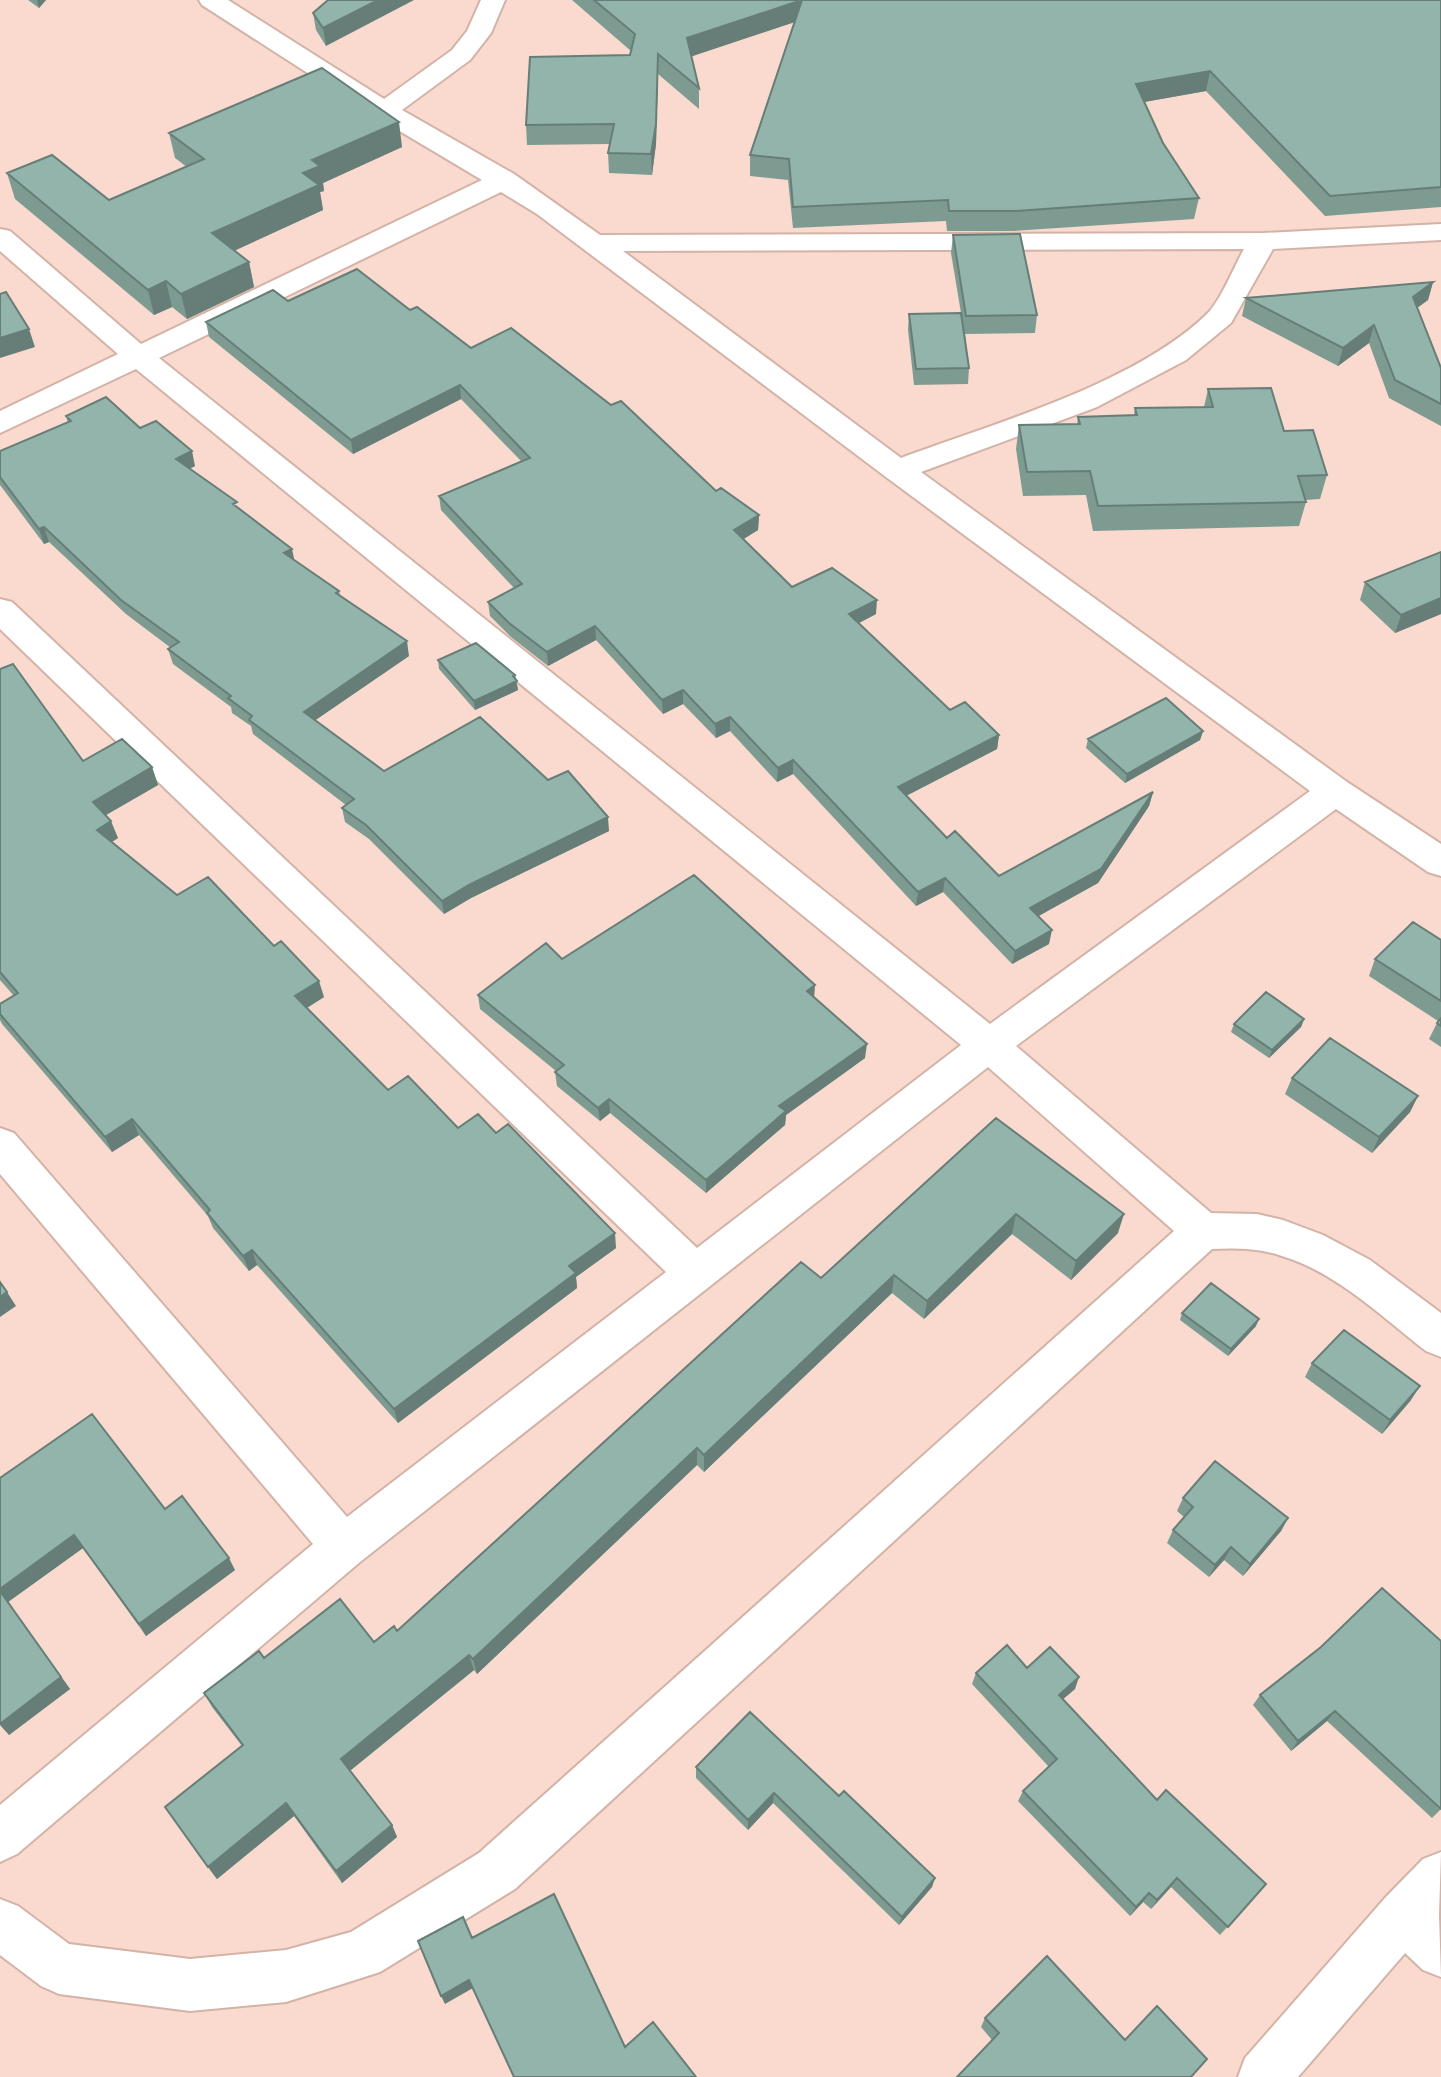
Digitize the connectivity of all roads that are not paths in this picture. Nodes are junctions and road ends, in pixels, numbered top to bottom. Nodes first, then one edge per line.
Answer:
1 (211, 0) edge
2 (493, 0) edge
3 (385, 111) junction
4 (504, 180) junction
5 (1441, 232) edge
6 (0, 237) edge
7 (1263, 241) junction
8 (596, 243) junction
9 (139, 357) junction
10 (0, 424) edge
11 (897, 470) junction
12 (0, 610) edge
13 (1335, 791) junction
14 (1441, 862) edge
15 (989, 1045) junction
16 (0, 1145) edge
17 (1203, 1231) junction
18 (695, 1274) junction
19 (1441, 1338) edge
20 (344, 1547) junction
21 (0, 1837) edge
22 (1441, 1877) edge
23 (1403, 1916) junction
24 (0, 1924) edge
25 (1441, 1952) edge
26 (1264, 2077) edge

1 - 3 street
2 - 3 street
3 - 4 street
4 - 8 street
4 - 9 street
5 - 7 street
6 - 9 street
7 - 8 street
7 - 11 street
8 - 11 street
9 - 10 street
9 - 15 street
11 - 13 street
12 - 18 street
13 - 14 street
13 - 15 street
15 - 17 street
15 - 18 street
16 - 20 street
17 - 19 street
17 - 24 street
18 - 20 street
20 - 21 street
22 - 23 street
23 - 25 street
23 - 26 street

